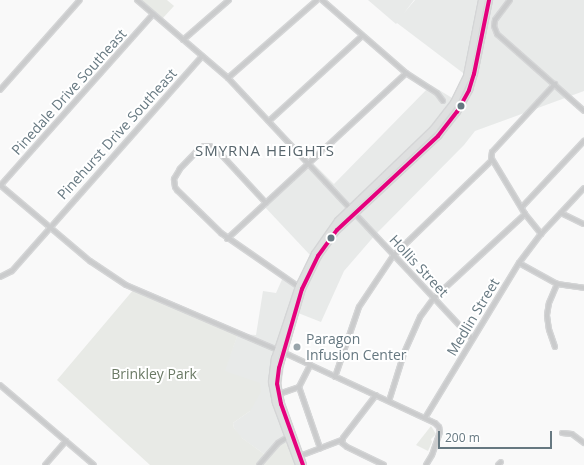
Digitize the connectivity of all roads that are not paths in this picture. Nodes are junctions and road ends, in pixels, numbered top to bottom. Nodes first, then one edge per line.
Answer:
1 (80, 0) edge
2 (138, 0) edge
3 (229, 0) edge
4 (317, 0) edge
5 (322, 0) edge
6 (482, 0) edge
7 (489, 0) edge
8 (510, 0) edge
9 (153, 14) junction
10 (362, 36) junction
11 (183, 40) junction
12 (202, 56) junction
13 (406, 73) junction
14 (228, 78) junction
15 (555, 84) junction
16 (0, 90) edge
17 (442, 101) dead end
18 (584, 111) edge
19 (269, 121) junction
20 (584, 141) edge
21 (492, 159) junction
22 (309, 164) junction
23 (0, 185) edge
24 (584, 188) edge
25 (266, 203) junction
26 (351, 208) junction
27 (522, 208) junction
28 (356, 213) junction
29 (561, 213) junction
30 (525, 214) junction
31 (584, 224) edge
32 (49, 228) junction
33 (541, 234) junction
34 (227, 239) junction
35 (393, 256) junction
36 (519, 263) junction
37 (0, 277) edge
38 (557, 284) junction
39 (299, 287) junction
40 (584, 288) edge
41 (434, 298) junction
42 (472, 339) junction
43 (555, 347) dead end
44 (280, 352) junction
45 (310, 365) junction
46 (335, 376) junction
47 (0, 385) edge
48 (299, 387) junction
49 (279, 394) junction
50 (376, 395) junction
51 (389, 401) junction
52 (425, 418) junction
53 (562, 433) dead end
54 (288, 437) junction
55 (342, 440) junction
56 (66, 441) junction
57 (584, 443) edge
58 (320, 448) junction
59 (300, 456) junction
60 (45, 465) edge
61 (94, 465) edge
62 (259, 465) edge
63 (299, 465) edge
64 (303, 465) edge
65 (384, 465) edge
66 (426, 465) edge

1 - 16 street
2 - 9 street, Hollis Street
3 - 11 street
4 - 14 street
5 - 10 street
6 - 26 main road
7 - 28 main road
8 - 15 street
9 - 11 street, Hollis Street
9 - 23 street, Pinedale Drive Southeast
10 - 13 street
10 - 19 street
11 - 12 street, Hollis Street
12 - 14 street, Hollis Street
12 - 32 street, Pinehurst Drive Southeast
13 - 17 street
13 - 22 street
14 - 19 street, Hollis Street
15 - 18 street
15 - 21 street
19 - 22 street, Hollis Street
20 - 27 street
21 - 27 street
21 - 35 street
22 - 25 street
22 - 26 street, Hollis Street
23 - 32 street
24 - 29 street, Medlin Street
25 - 34 street
25 - 34 street
26 - 28 street, Hollis Street
26 - 39 main road
27 - 30 street
28 - 35 street, Hollis Street
28 - 44 main road
29 - 31 street
29 - 33 street, Medlin Street
30 - 33 street
30 - 41 street
32 - 37 street, Pinehurst Drive Southeast
32 - 44 street
33 - 36 street, Medlin Street
34 - 39 street
35 - 41 street, Hollis Street
35 - 46 street
36 - 38 street
36 - 42 street, Medlin Street
38 - 40 street
38 - 43 street
39 - 44 main road
41 - 42 street, Hollis Street
41 - 51 street
42 - 52 street, Medlin Street
44 - 45 street
44 - 49 main road
44 - 54 main road
45 - 46 street
45 - 48 street
46 - 50 street
47 - 56 street
48 - 49 street
48 - 58 street
49 - 59 main road
50 - 51 street
50 - 55 street
51 - 52 street
52 - 66 street
53 - 57 street
54 - 62 street
54 - 63 main road
55 - 58 street
55 - 65 street
56 - 60 street
56 - 61 street
58 - 59 street
59 - 64 main road

